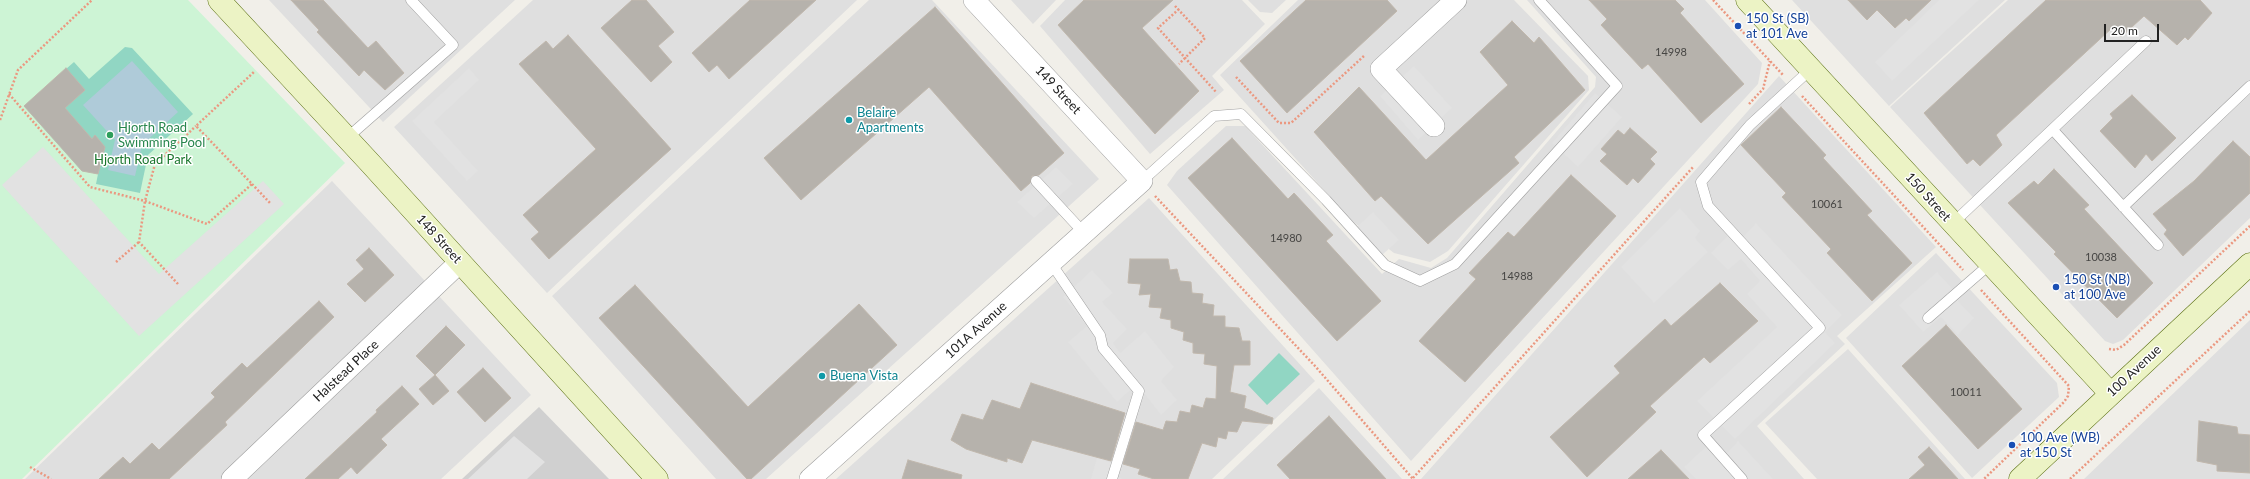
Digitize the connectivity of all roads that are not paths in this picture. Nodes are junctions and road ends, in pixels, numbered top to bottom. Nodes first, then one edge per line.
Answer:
1 (219, 0) edge
2 (411, 0) edge
3 (974, 0) edge
4 (1456, 0) edge
5 (1539, 0) edge
6 (1747, 0) edge
7 (2146, 41) dead end
8 (1811, 69) junction
9 (2250, 86) edge
10 (1434, 126) dead end
11 (2053, 130) junction
12 (347, 138) junction
13 (1036, 181) dead end
14 (1148, 187) junction
15 (2123, 207) junction
16 (1952, 224) junction
17 (1084, 233) junction
18 (2158, 246) dead end
19 (460, 262) junction
20 (1051, 263) junction
21 (1990, 264) junction
22 (2250, 264) edge
23 (1928, 318) dead end
24 (2110, 393) junction
25 (232, 479) edge
26 (657, 479) edge
27 (810, 479) edge
28 (1112, 479) edge
29 (1742, 479) edge
30 (2020, 479) edge

1 - 12 main road, 148 Street
2 - 12 lane
3 - 14 street, 149 Street
4 - 10 street
5 - 14 lane
6 - 8 main road, 150 Street
7 - 11 lane
8 - 16 main road, 150 Street
8 - 29 lane
9 - 15 lane
11 - 15 lane
11 - 16 lane
12 - 19 main road, 148 Street
13 - 17 lane
14 - 17 street, 101A Avenue
15 - 18 lane
16 - 21 main road, 150 Street
17 - 20 street, 101A Avenue
19 - 25 street, Halstead Place
19 - 26 main road, 148 Street
20 - 27 street, 101A Avenue
20 - 28 lane
21 - 23 lane
21 - 24 main road, 150 Street
22 - 24 main road, 100 Avenue
24 - 30 main road, 100 Avenue

